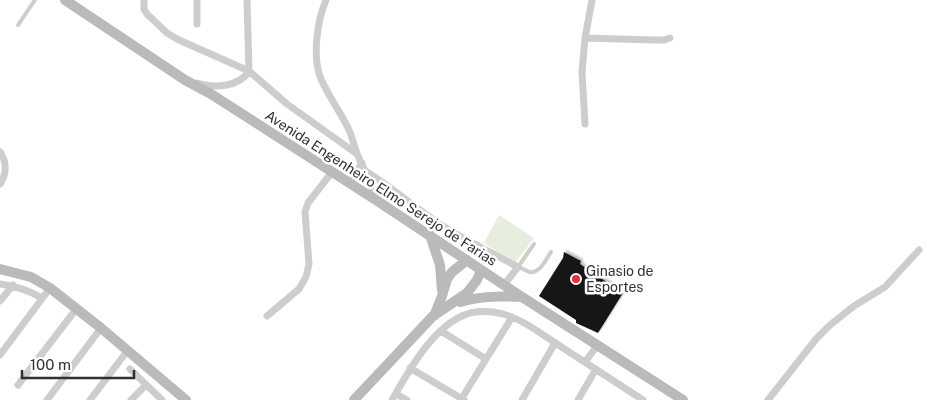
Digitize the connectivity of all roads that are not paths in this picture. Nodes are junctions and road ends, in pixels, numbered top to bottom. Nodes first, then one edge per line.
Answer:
1 (35, 0) edge
2 (65, 0) edge
3 (144, 0) edge
4 (197, 0) edge
5 (247, 0) edge
6 (326, 0) edge
7 (592, 0) edge
8 (197, 24) dead end
9 (18, 25) dead end
10 (585, 38) junction
11 (670, 38) dead end
12 (249, 71) junction
13 (188, 81) junction
14 (585, 124) dead end
15 (0, 152) edge
16 (357, 154) junction
17 (362, 163) junction
18 (332, 172) junction
19 (367, 172) junction
20 (349, 183) junction
21 (0, 184) edge
22 (379, 202) junction
23 (430, 235) junction
24 (534, 244) dead end
25 (919, 250) dead end
26 (551, 252) dead end
27 (467, 260) junction
28 (518, 267) junction
29 (0, 269) edge
30 (481, 270) junction
31 (0, 284) edge
32 (504, 284) junction
33 (13, 286) junction
34 (50, 288) junction
35 (442, 296) junction
36 (522, 296) junction
37 (42, 298) junction
38 (0, 301) edge
39 (452, 304) junction
40 (77, 308) junction
41 (268, 316) dead end
42 (433, 316) junction
43 (512, 317) junction
44 (101, 328) junction
45 (441, 331) junction
46 (555, 343) junction
47 (597, 346) junction
48 (128, 350) junction
49 (0, 355) edge
50 (486, 359) junction
51 (586, 362) junction
52 (410, 368) junction
53 (130, 369) dead end
54 (596, 370) junction
55 (18, 385) dead end
56 (146, 385) junction
57 (394, 397) edge
58 (463, 399) edge
59 (640, 399) edge
60 (47, 400) edge
61 (90, 400) edge
62 (132, 400) edge
63 (162, 400) edge
64 (186, 400) edge
65 (354, 400) edge
66 (407, 400) edge
67 (522, 400) edge
68 (578, 400) edge
69 (683, 400) edge
70 (768, 400) edge

1 - 9 lane
2 - 13 main road, Avenida Engenheiro Elmo Serejo de Farias
3 - 12 street
4 - 8 street
5 - 12 street
6 - 16 street
7 - 10 street
10 - 11 street
10 - 14 street
12 - 13 street
12 - 16 street
13 - 18 main road, Avenida Engenheiro Elmo Serejo de Farias
15 - 21 street
16 - 17 street
17 - 19 street
17 - 20 street
18 - 20 main road, Avenida Engenheiro Elmo Serejo de Farias
18 - 41 street
19 - 22 street
19 - 28 street
20 - 22 main road, Avenida Engenheiro Elmo Serejo de Farias
22 - 23 main road, Avenida Engenheiro Elmo Serejo de Farias
23 - 27 main road, Avenida Engenheiro Elmo Serejo de Farias
23 - 35 main road
24 - 28 lane
25 - 70 street
26 - 28 lane
27 - 30 main road, Avenida Engenheiro Elmo Serejo de Farias
27 - 35 main road
28 - 32 street
29 - 34 main road
30 - 32 main road, Avenida Engenheiro Elmo Serejo de Farias
30 - 39 main road
31 - 33 street
32 - 36 main road, Avenida Engenheiro Elmo Serejo de Farias
33 - 37 street
33 - 38 street
34 - 37 street
34 - 40 main road
35 - 42 main road
36 - 39 main road
36 - 47 main road, Avenida Engenheiro Elmo Serejo de Farias
37 - 49 street
39 - 42 main road
40 - 44 main road
40 - 55 street
42 - 65 main road
43 - 45 street
43 - 46 street
43 - 50 street
44 - 48 main road
44 - 60 street
45 - 50 street
45 - 52 street
46 - 51 street
46 - 67 street
47 - 51 street
47 - 69 main road, Avenida Engenheiro Elmo Serejo de Farias
48 - 61 street
48 - 64 main road
50 - 58 street
51 - 54 street
52 - 57 street
52 - 58 street
53 - 56 street
54 - 59 street
54 - 68 street
56 - 62 street
56 - 63 street
57 - 66 street

